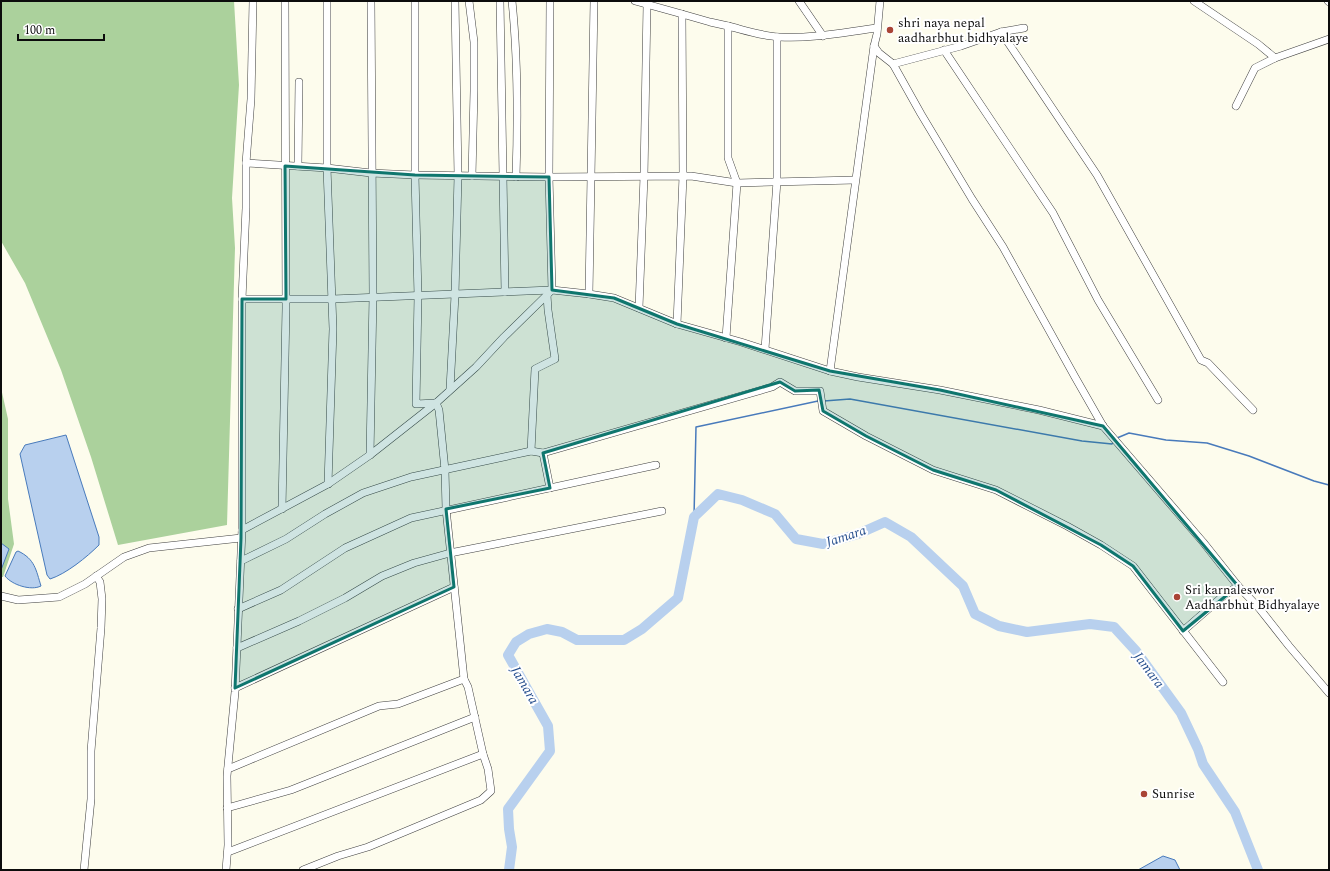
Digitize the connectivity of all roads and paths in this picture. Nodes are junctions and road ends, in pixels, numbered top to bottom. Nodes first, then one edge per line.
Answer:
1 (253, 1) edge
2 (285, 1) edge
3 (327, 1) edge
4 (371, 1) edge
5 (415, 1) edge
6 (455, 1) edge
7 (469, 1) edge
8 (500, 1) edge
9 (512, 1) edge
10 (550, 1) edge
11 (594, 1) edge
12 (635, 1) edge
13 (799, 1) edge
14 (880, 1) edge
15 (1194, 1) edge
16 (647, 5) junction
17 (682, 14) junction
18 (728, 26) junction
19 (877, 28) junction
20 (1024, 28) dead end
21 (1001, 32) junction
22 (822, 36) junction
23 (777, 37) junction
24 (1329, 38) edge
25 (874, 46) junction
26 (944, 50) junction
27 (1275, 58) junction
28 (893, 64) junction
29 (299, 82) dead end
30 (1236, 106) dead end
31 (246, 163) junction
32 (286, 166) junction
33 (298, 166) junction
34 (327, 168) junction
35 (371, 173) junction
36 (415, 175) junction
37 (458, 176) junction
38 (472, 176) junction
39 (503, 176) junction
40 (644, 176) junction
41 (683, 176) junction
42 (516, 177) junction
43 (549, 177) junction
44 (591, 177) junction
45 (855, 180) junction
46 (777, 181) junction
47 (737, 183) junction
48 (505, 292) junction
49 (550, 292) junction
50 (589, 294) junction
51 (456, 295) junction
52 (373, 296) junction
53 (418, 296) junction
54 (242, 299) junction
55 (332, 299) junction
56 (286, 300) junction
57 (638, 308) junction
58 (677, 324) junction
59 (726, 338) junction
60 (765, 349) junction
61 (830, 371) junction
62 (450, 389) junction
63 (1158, 400) dead end
64 (436, 403) junction
65 (1253, 410) dead end
66 (1103, 426) junction
67 (531, 451) junction
68 (543, 453) junction
69 (370, 455) junction
70 (656, 465) dead end
71 (445, 470) junction
72 (328, 484) junction
73 (550, 488) junction
74 (282, 509) junction
75 (446, 509) junction
76 (662, 512) dead end
77 (242, 534) junction
78 (450, 553) junction
79 (241, 561) junction
80 (96, 576) junction
81 (1238, 586) junction
82 (454, 587) junction
83 (1, 596) edge
84 (238, 609) junction
85 (1182, 631) junction
86 (237, 648) junction
87 (464, 679) junction
88 (1223, 682) dead end
89 (235, 688) junction
90 (1329, 693) edge
91 (475, 717) junction
92 (483, 754) junction
93 (228, 770) junction
94 (227, 808) junction
95 (228, 852) junction
96 (84, 870) edge
97 (226, 870) edge
98 (304, 870) edge

1 - 31 street
2 - 32 street
3 - 34 street
4 - 35 street
5 - 36 street
6 - 37 street
7 - 38 street
8 - 39 street
9 - 42 street
10 - 43 street
11 - 44 street
12 - 16 street
13 - 22 street
14 - 19 street
15 - 27 street
16 - 17 street
16 - 40 street
17 - 18 street
17 - 41 street
18 - 23 street
18 - 47 street
19 - 22 street
19 - 25 street
20 - 21 street
21 - 26 street
21 - 65 street
22 - 23 street
23 - 46 street
24 - 27 street
25 - 28 street
25 - 45 street
26 - 28 street
26 - 63 street
27 - 30 street
28 - 66 street
29 - 33 street
31 - 32 street
31 - 54 street
32 - 33 street
32 - 56 street
33 - 34 street
34 - 35 street
34 - 55 street
35 - 36 street
35 - 52 street
36 - 37 street
36 - 53 street
37 - 38 street
37 - 51 street
38 - 39 street
39 - 42 street
39 - 48 street
40 - 41 street
40 - 44 street
40 - 57 street
41 - 47 street
41 - 58 street
42 - 43 street
43 - 44 street
43 - 49 street
44 - 50 street
45 - 46 street
45 - 61 street
46 - 47 street
46 - 60 street
47 - 59 street
48 - 49 street
48 - 51 street
49 - 50 street
49 - 62 street
49 - 67 street
50 - 57 street
51 - 53 street
51 - 62 street
52 - 53 street
52 - 55 street
52 - 69 street
53 - 64 street
54 - 56 street
54 - 77 street
55 - 56 street
55 - 72 street
56 - 74 street
57 - 58 street
58 - 59 street
59 - 60 street
60 - 61 street
61 - 66 street
62 - 64 street
64 - 69 street
64 - 71 street
66 - 81 street
67 - 68 street
67 - 71 street
68 - 73 street
68 - 85 street
69 - 72 street
70 - 73 street
71 - 75 street
71 - 79 street
72 - 74 street
73 - 75 street
74 - 77 street
75 - 78 street
75 - 84 street
76 - 78 street
77 - 79 street
77 - 80 street
78 - 82 street
78 - 86 street
79 - 84 street
80 - 83 street
80 - 96 street
81 - 85 street
81 - 90 street
82 - 87 street
82 - 89 street
84 - 86 street
85 - 88 street
86 - 89 street
87 - 91 street
87 - 93 street
89 - 93 street
91 - 92 street
91 - 94 street
92 - 95 street
92 - 98 street
93 - 94 street
94 - 95 street
95 - 97 street

